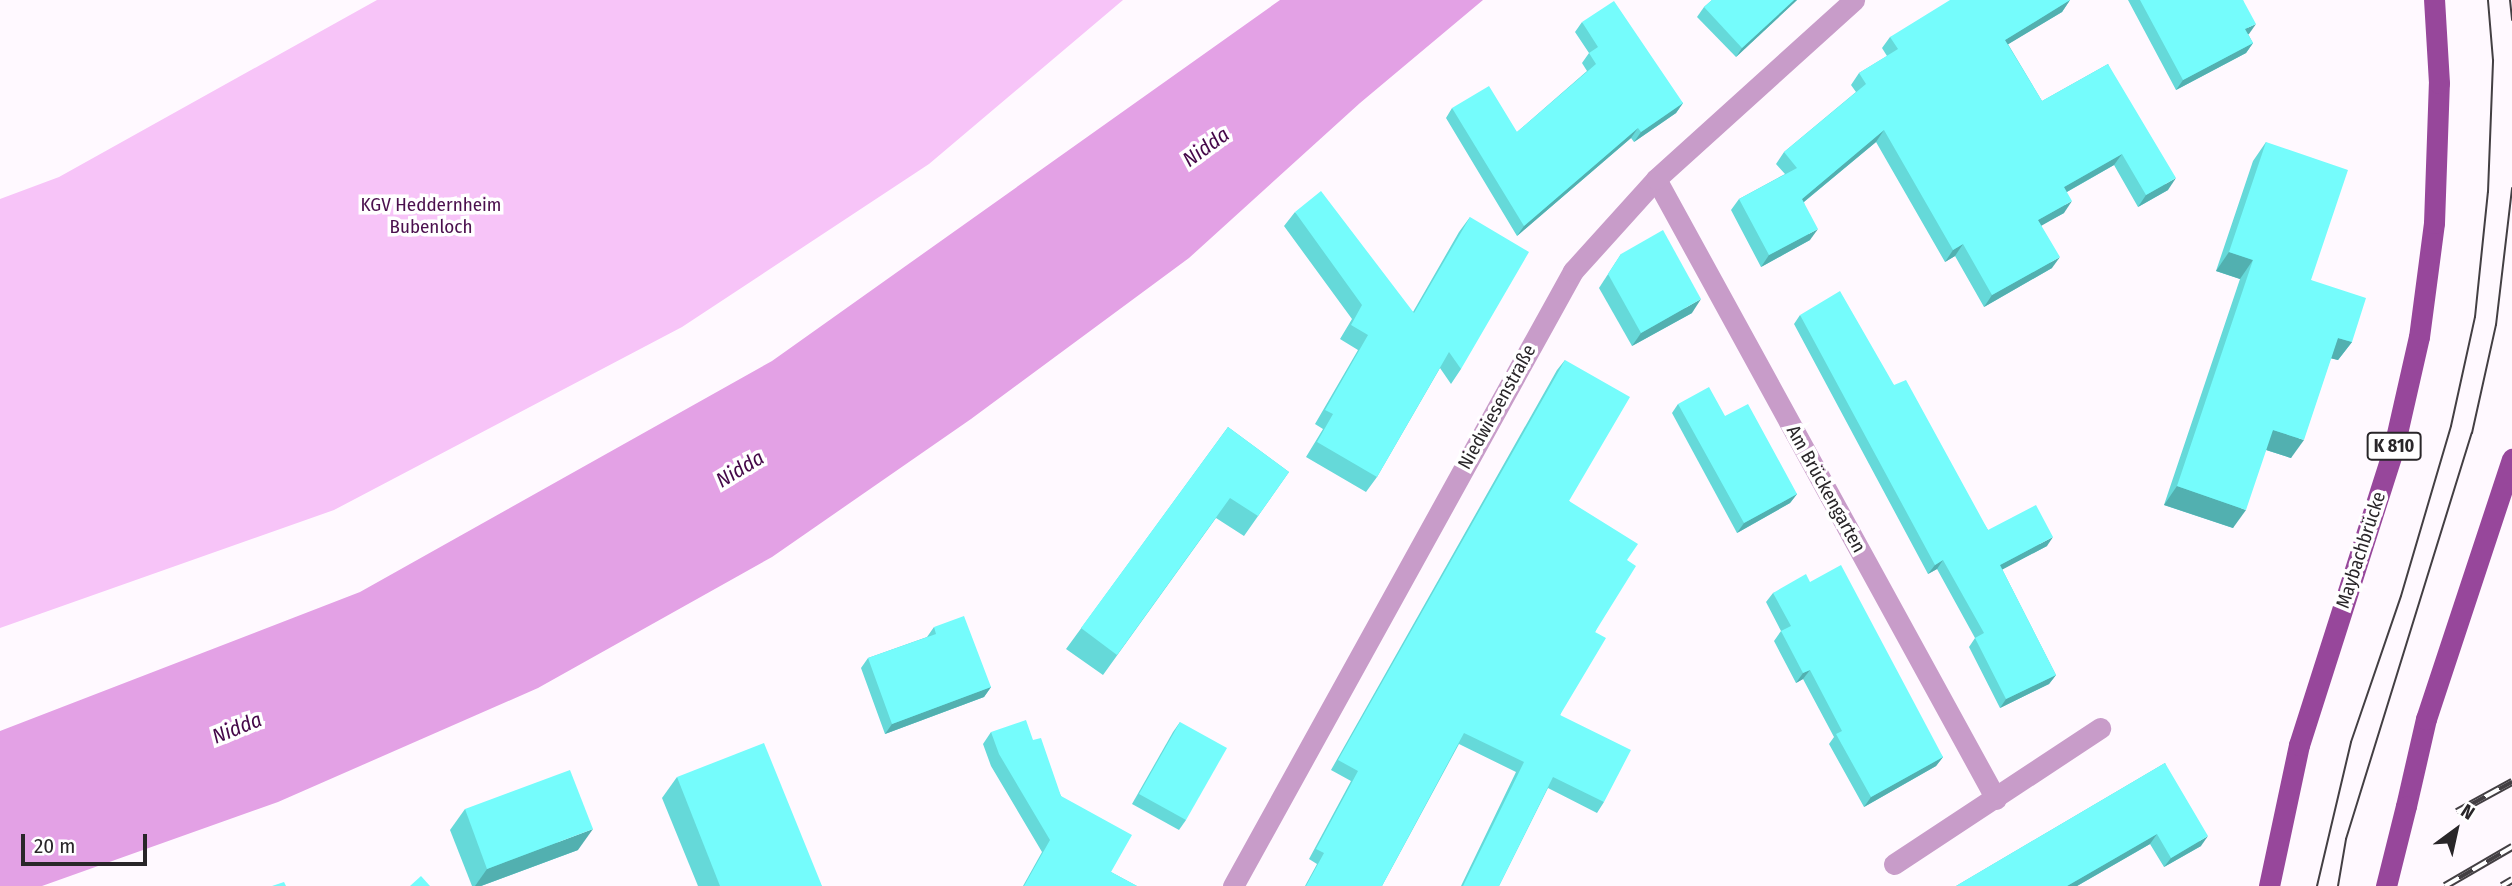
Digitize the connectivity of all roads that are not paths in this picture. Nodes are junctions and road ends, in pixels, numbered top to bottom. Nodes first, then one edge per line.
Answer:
1 (1854, 0) edge
2 (2434, 0) edge
3 (1656, 179) junction
4 (2512, 459) edge
5 (2100, 728) dead end
6 (1996, 799) junction
7 (1894, 863) dead end
8 (2270, 882) edge
9 (1233, 886) edge
10 (2386, 886) edge

1 - 3 street, Niedwiesenstraße
2 - 8 main road, Maybachbrücke / K 810
3 - 6 street, Am Brückengarten
3 - 9 street, Niedwiesenstraße
4 - 10 main road, bridge
5 - 6 street
6 - 7 street

